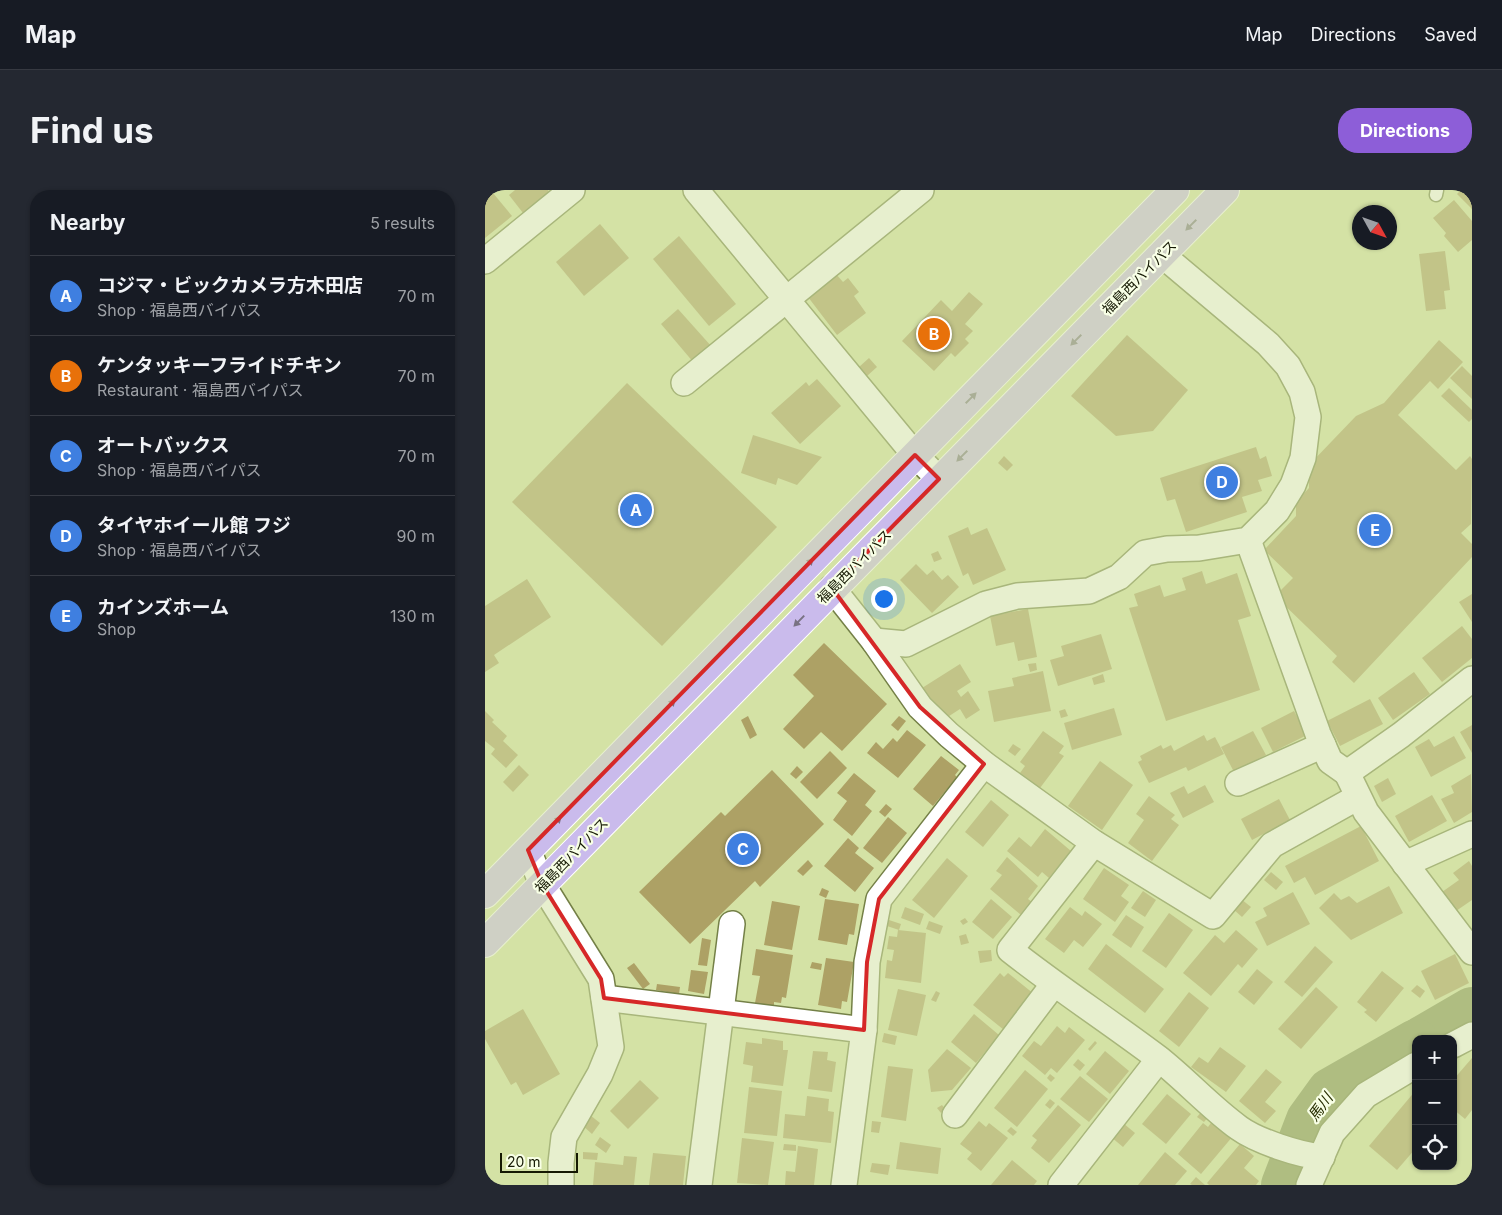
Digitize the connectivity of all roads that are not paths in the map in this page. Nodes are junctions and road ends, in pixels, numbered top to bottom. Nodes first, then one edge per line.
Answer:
1 (572, 190) edge
2 (696, 190) edge
3 (921, 190) edge
4 (1175, 190) edge
5 (1225, 190) edge
6 (1161, 254) junction
7 (485, 261) edge
8 (785, 300) junction
9 (684, 383) dead end
10 (915, 455) junction
11 (939, 479) junction
12 (1248, 540) junction
13 (832, 588) junction
14 (874, 641) junction
15 (1472, 680) edge
16 (1323, 745) junction
17 (984, 764) junction
18 (1347, 773) junction
19 (1238, 783) dead end
20 (1359, 797) junction
21 (1472, 834) edge
22 (1094, 843) junction
23 (528, 850) junction
24 (1405, 864) junction
25 (543, 884) junction
26 (485, 894) edge
27 (732, 924) dead end
28 (485, 943) edge
29 (1472, 952) edge
30 (1053, 985) junction
31 (604, 998) junction
32 (721, 1012) junction
33 (864, 1030) junction
34 (1472, 1035) edge
35 (1457, 1043) edge
36 (1159, 1059) junction
37 (1412, 1067) edge
38 (955, 1115) dead end
39 (1315, 1156) junction
40 (561, 1185) edge
41 (699, 1185) edge
42 (844, 1185) edge
43 (1061, 1185) edge
44 (1309, 1185) edge

1 - 7 street
2 - 8 street
3 - 8 street
10 -> 4 highway
5 -> 6 highway, 福島西バイパス
6 -> 11 highway, 福島西バイパス
6 - 12 street
8 - 9 street
8 - 10 street
10 - 11 street
23 -> 10 highway
11 - 13 highway, 福島西バイパス
12 - 14 street
12 - 16 street
13 - 14 street
13 -> 25 highway, 福島西バイパス
14 - 17 street
15 - 18 street
16 - 18 street
16 - 19 street
17 - 22 street
17 - 33 street
18 - 20 street
20 - 22 street
20 - 24 street
21 - 24 street
22 - 30 street
23 - 25 street
23 - 26 highway
24 - 29 street
25 - 28 highway, 福島西バイパス
25 - 31 street
27 - 32 street
30 - 36 street
30 - 38 street
31 - 32 street
31 - 40 street
32 - 33 street
32 - 41 street
33 - 42 street
34 - 35 street
36 - 39 street
36 - 43 street
37 - 39 street
39 - 44 street

